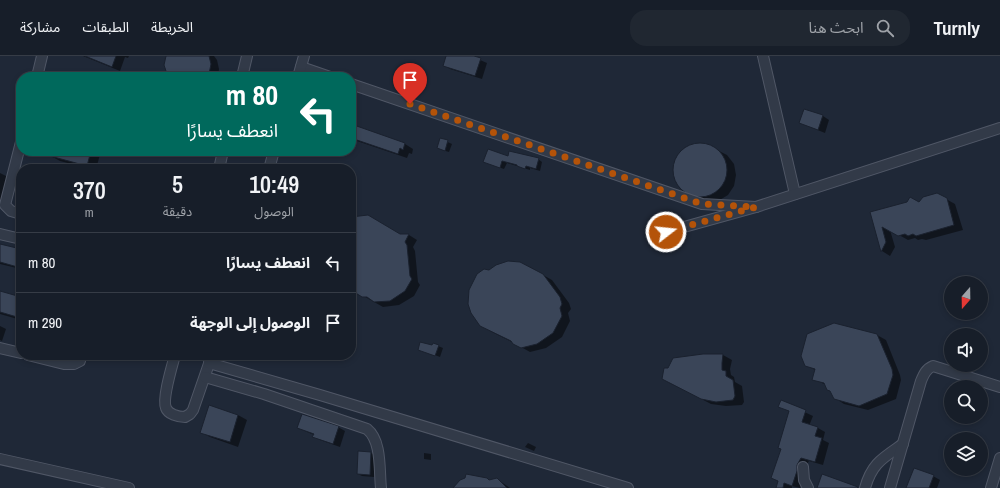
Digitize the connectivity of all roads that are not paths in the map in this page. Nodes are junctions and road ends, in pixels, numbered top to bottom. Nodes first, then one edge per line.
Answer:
1 (42, 56) edge
2 (247, 56) edge
3 (304, 56) edge
4 (763, 56) edge
5 (38, 72) edge
6 (243, 72) edge
7 (299, 72) edge
8 (356, 86) edge
9 (1000, 128) edge
10 (18, 156) edge
11 (795, 194) junction
12 (756, 207) junction
13 (16, 212) edge
14 (666, 232) dead end
15 (0, 234) edge
16 (16, 238) edge
17 (0, 348) edge
18 (16, 352) edge
19 (48, 360) edge
20 (80, 360) edge
21 (174, 360) edge
22 (211, 360) edge
23 (214, 360) edge
24 (205, 377) junction
25 (1000, 387) edge
26 (903, 444) junction
27 (0, 458) edge
28 (1000, 458) edge
29 (802, 467) dead end
30 (130, 488) edge
31 (381, 488) edge
32 (628, 488) edge
33 (808, 488) edge
34 (865, 488) edge
35 (890, 488) edge
36 (991, 488) edge

1 - 5 lane
2 - 6 lane
3 - 7 lane
4 - 11 lane
8 - 12 lane
9 - 11 lane
10 - 13 lane
11 - 12 lane
12 - 14 lane
15 - 16 lane
17 - 18 lane
19 - 20 lane
21 - 24 lane
22 - 24 lane
23 - 32 lane
24 - 31 lane
25 - 26 lane
26 - 34 lane
26 - 35 lane
27 - 30 lane
28 - 36 lane
29 - 33 lane

